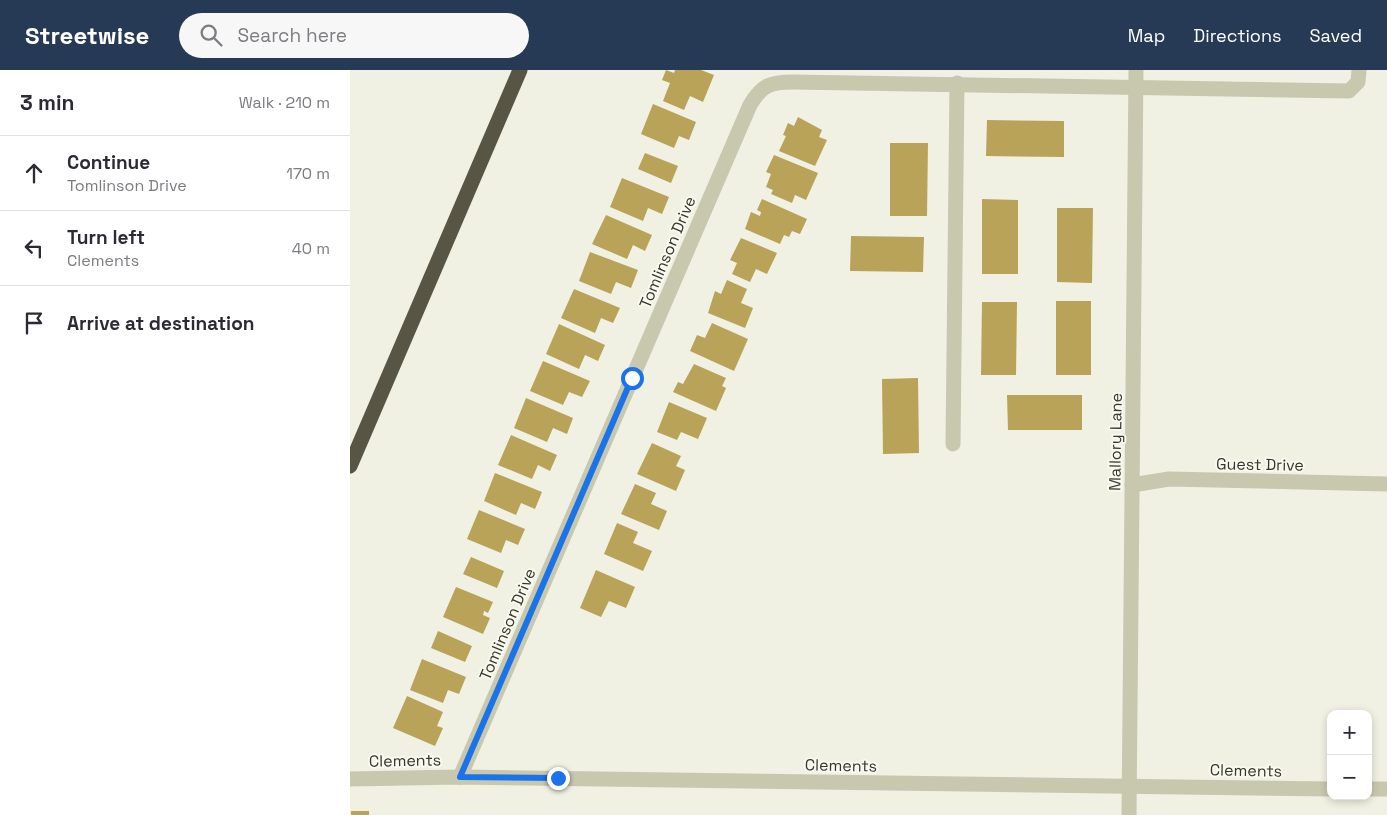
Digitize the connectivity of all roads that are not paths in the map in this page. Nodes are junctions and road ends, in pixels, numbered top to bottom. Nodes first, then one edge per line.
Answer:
1 (520, 70) edge
2 (1136, 70) edge
3 (1359, 70) edge
4 (793, 76) edge
5 (957, 83) junction
6 (1136, 87) junction
7 (953, 444) dead end
8 (350, 466) edge
9 (1387, 484) edge
10 (1132, 485) junction
11 (460, 777) junction
12 (350, 778) edge
13 (1129, 786) junction
14 (1327, 788) edge
15 (1372, 789) edge
16 (1387, 789) edge
17 (1129, 815) edge

1 - 8 highway
2 - 6 street, Mallory Lane
3 - 6 street, Tomlinson Drive
4 - 5 street, Tomlinson Drive
4 - 11 street, Tomlinson Drive
5 - 6 street, Tomlinson Drive
5 - 7 street
6 - 10 street, Mallory Lane
9 - 10 street, Guest Drive
10 - 13 street, Mallory Lane
11 - 12 street, Clements
11 - 13 street, Clements
13 - 14 street, Clements
13 - 17 street, Mallory Lane
15 - 16 street

